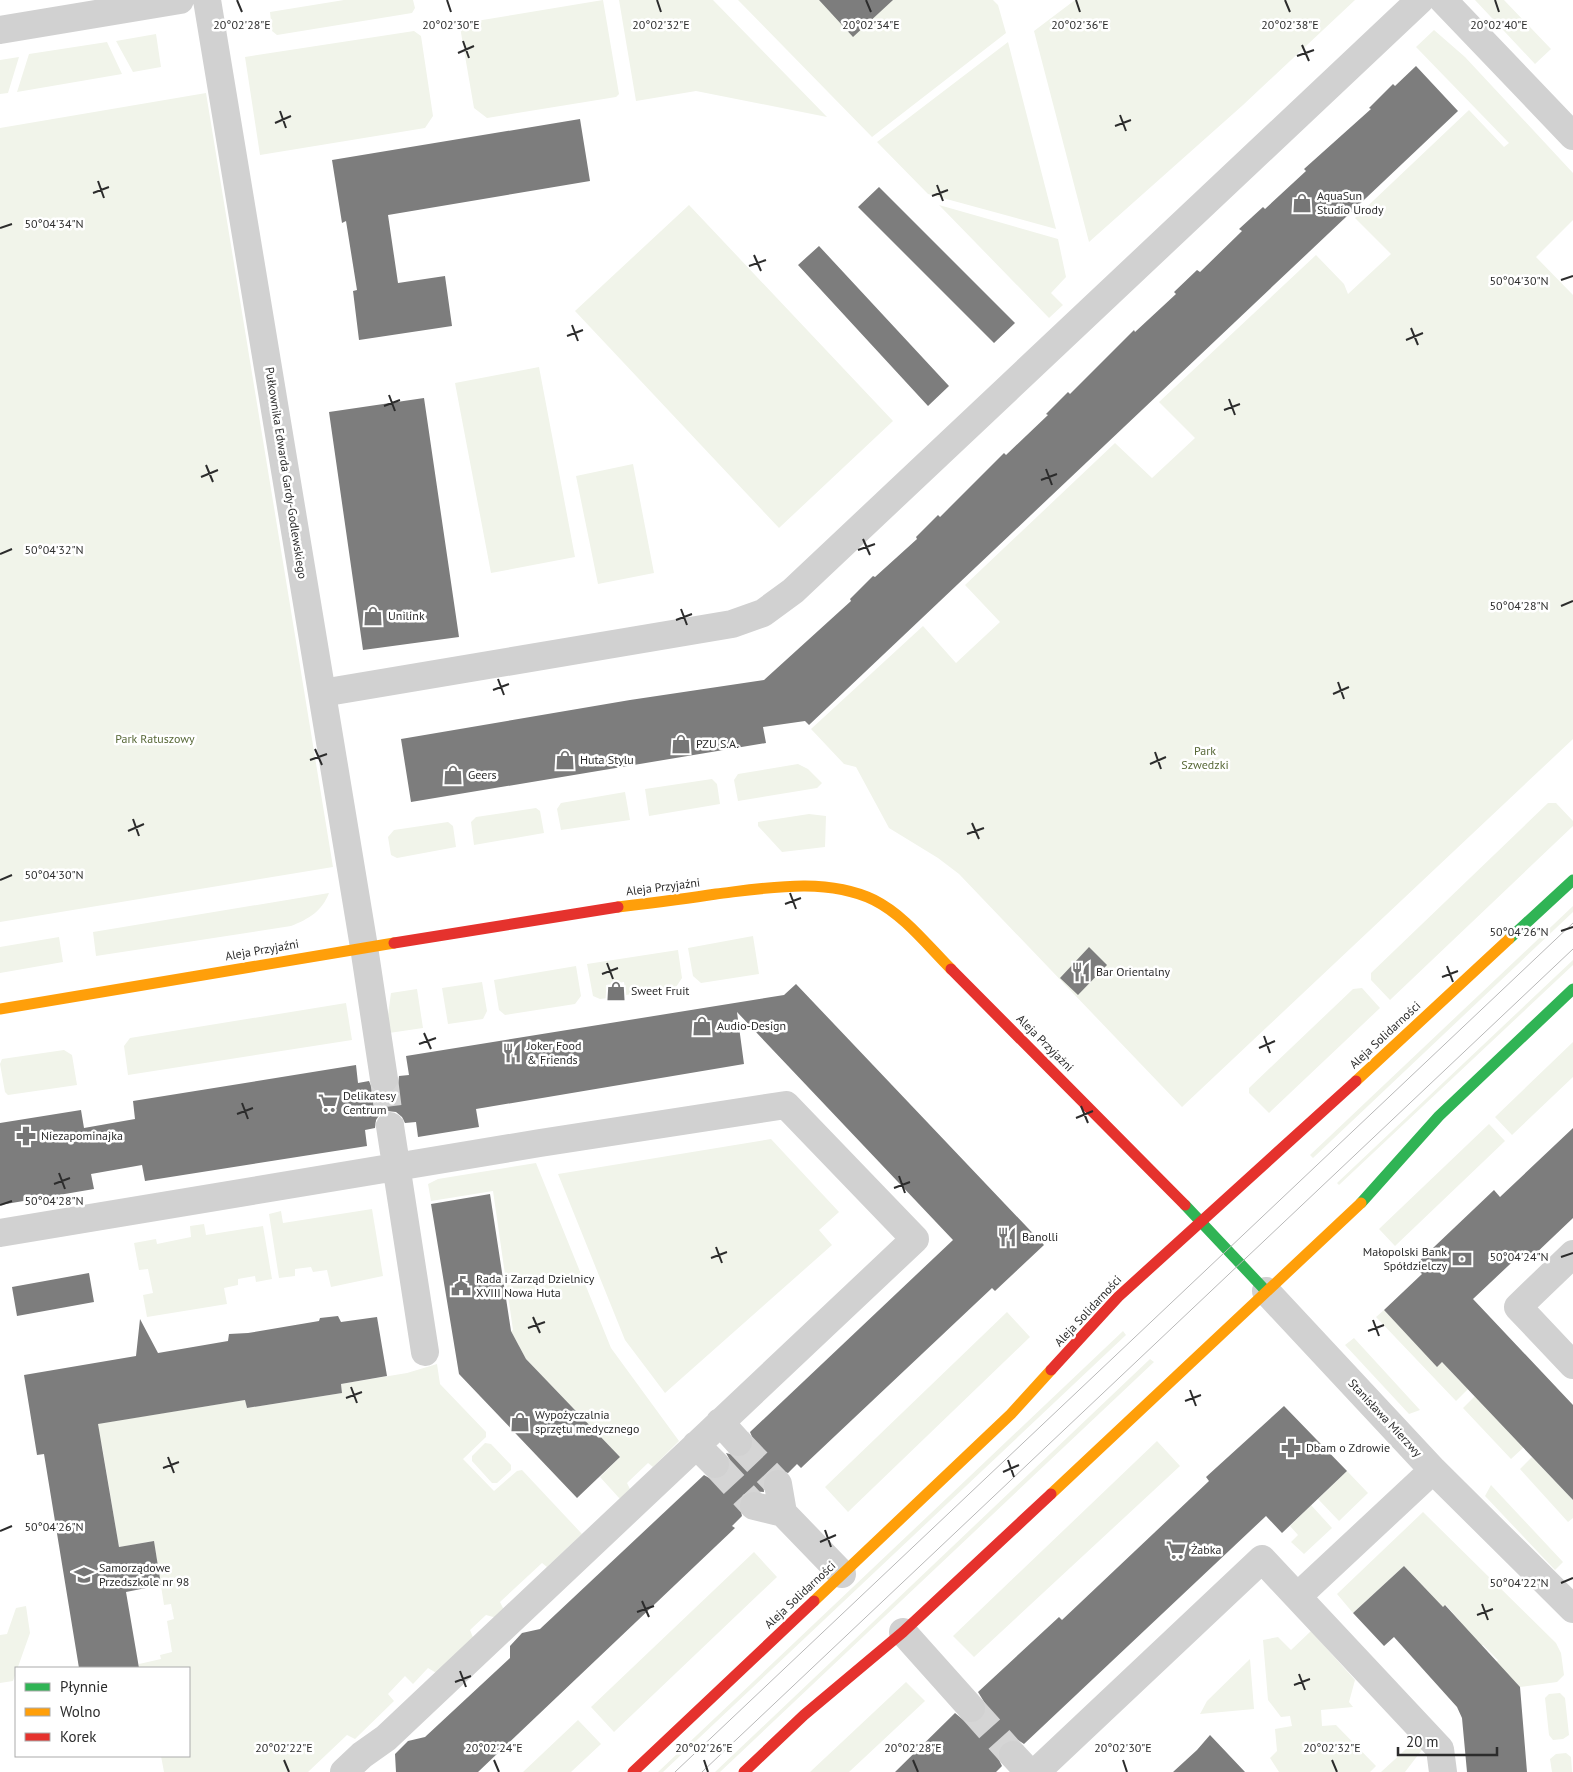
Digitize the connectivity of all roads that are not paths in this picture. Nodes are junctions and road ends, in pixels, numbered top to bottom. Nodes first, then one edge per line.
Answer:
1 (180, 0) edge
2 (207, 0) edge
3 (1420, 0) edge
4 (1443, 0) edge
5 (0, 30) edge
6 (1573, 136) edge
7 (322, 693) junction
8 (1573, 880) edge
9 (364, 947) junction
10 (1573, 990) edge
11 (0, 1009) edge
12 (384, 1079) tunnel mouth
13 (390, 1126) tunnel mouth
14 (397, 1167) junction
15 (1202, 1222) junction
16 (0, 1232) edge
17 (1573, 1254) edge
18 (1266, 1292) junction
19 (425, 1352) dead end
20 (1573, 1366) edge
21 (720, 1422) junction
22 (738, 1442) tunnel mouth
23 (696, 1445) junction
24 (715, 1464) tunnel mouth
25 (1433, 1470) junction
26 (778, 1484) tunnel mouth
27 (754, 1506) tunnel mouth
28 (783, 1513) junction
29 (842, 1574) junction
30 (1298, 1596) junction
31 (1571, 1604) edge
32 (903, 1632) junction
33 (971, 1708) tunnel mouth
34 (344, 1772) edge
35 (633, 1772) edge
36 (744, 1772) edge
37 (1036, 1772) edge
38 (1442, 1772) edge

1 - 5 street
2 - 7 street, Pułkownika Edwarda Gardy-Godlewskiego
3 - 7 street
4 - 6 street
7 - 9 street, Pułkownika Edwarda Gardy-Godlewskiego
8 - 15 street, Aleja Solidarności
9 - 11 street, Aleja Przyjaźni
9 - 12 street, Pułkownika Edwarda Gardy-Godlewskiego
9 - 15 street, Aleja Przyjaźni
10 - 18 street
13 - 14 street
14 - 16 street
14 - 19 street
14 - 21 street
15 - 18 street, Stanisława Mierzwy
15 - 29 street, Aleja Solidarności
17 - 20 street
18 - 25 street, Stanisława Mierzwy
18 - 32 street
21 - 22 street
21 - 23 street
23 - 24 street
23 - 34 street
25 - 30 street
25 - 31 street, Stanisława Mierzwy
26 - 28 street
27 - 28 street
28 - 29 street
29 - 35 street, Aleja Solidarności
30 - 37 street
30 - 38 street
32 - 33 street
32 - 36 street

